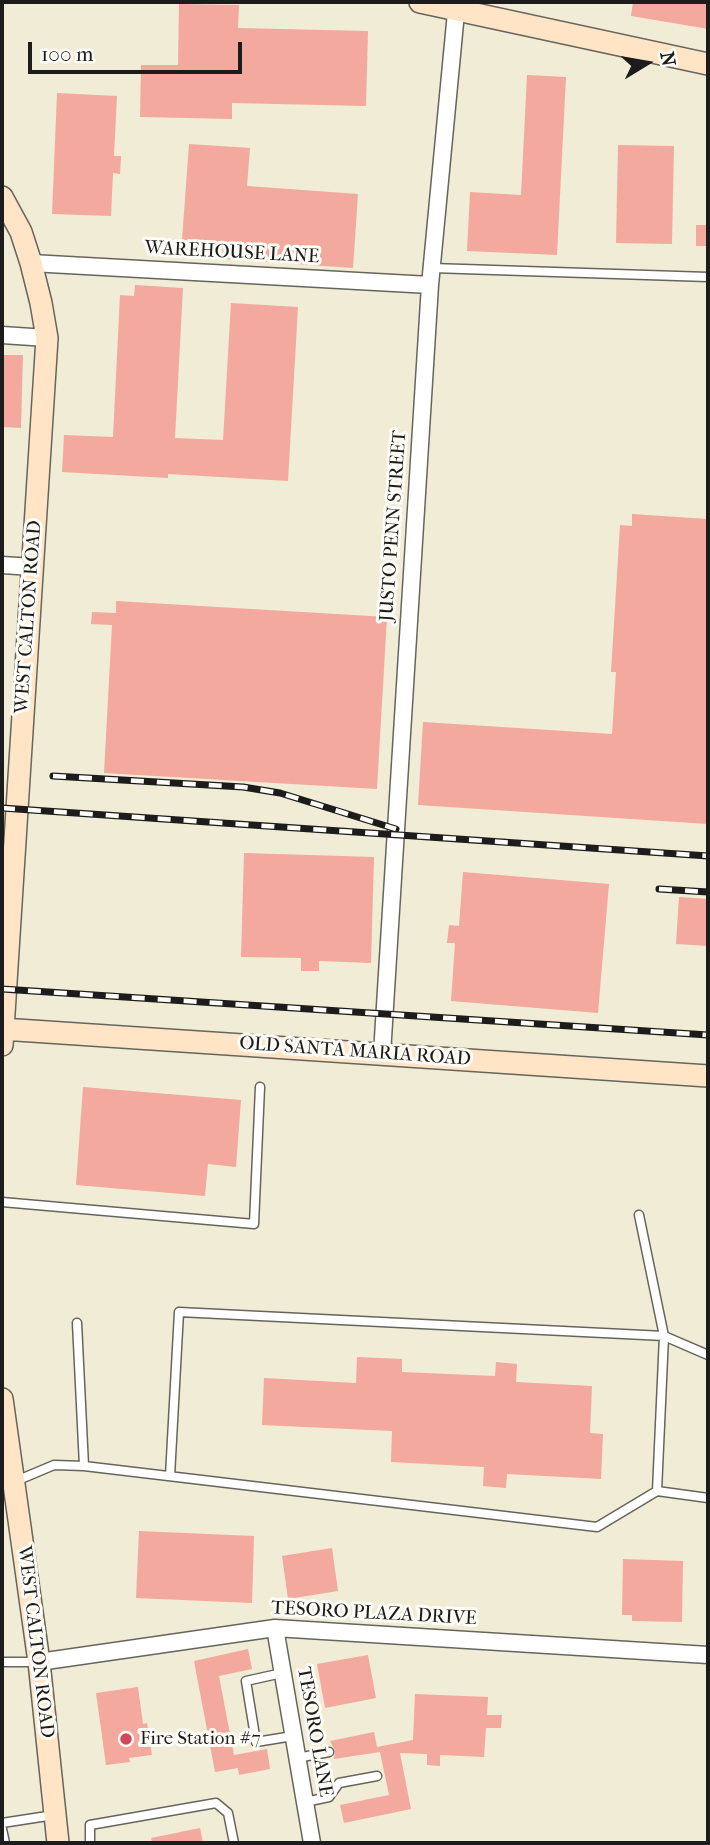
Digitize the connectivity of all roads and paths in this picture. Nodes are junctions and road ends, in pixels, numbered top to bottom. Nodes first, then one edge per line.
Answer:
1 (419, 2) edge
2 (456, 5) edge
3 (708, 64) edge
4 (2, 197) edge
5 (31, 264) junction
6 (431, 276) junction
7 (708, 277) edge
8 (2, 335) edge
9 (47, 338) junction
10 (2, 565) edge
11 (33, 566) junction
12 (8, 836) edge
13 (5, 955) edge
14 (2, 1034) edge
15 (382, 1054) junction
16 (708, 1076) edge
17 (260, 1087) dead end
18 (2, 1202) edge
19 (639, 1215) dead end
20 (77, 1323) dead end
21 (664, 1336) junction
22 (708, 1355) edge
23 (2, 1399) edge
24 (84, 1466) junction
25 (170, 1476) junction
26 (13, 1482) junction
27 (656, 1491) junction
28 (708, 1498) edge
29 (275, 1628) junction
30 (708, 1655) edge
31 (2, 1661) edge
32 (39, 1662) junction
33 (282, 1673) junction
34 (293, 1735) junction
35 (329, 1752) dead end
36 (297, 1758) junction
37 (377, 1776) dead end
38 (305, 1801) junction
39 (56, 1814) junction
40 (2, 1823) edge
41 (2, 1829) edge
42 (5, 1843) edge
43 (58, 1843) edge
44 (90, 1843) edge
45 (234, 1843) edge
46 (312, 1843) edge

1 - 2 main road
2 - 3 main road
2 - 6 street, JUSTO PENN STREET
4 - 5 main road, WEST CALTON ROAD
5 - 6 street, WAREHOUSE LANE
5 - 9 main road, WEST CALTON ROAD
6 - 7 lane, WAREHOUSE LANE
6 - 15 street, JUSTO PENN STREET
8 - 9 street
9 - 11 main road, WEST CALTON ROAD
10 - 11 street
11 - 12 main road, WEST CALTON ROAD
12 - 13 main road, WEST CALTON ROAD
13 - 14 main road, WEST CALTON ROAD
14 - 15 main road, OLD SANTA MARIA ROAD
15 - 16 main road, OLD SANTA MARIA ROAD
17 - 18 lane
19 - 21 lane
20 - 24 lane
21 - 22 lane
21 - 25 lane
21 - 27 lane
23 - 26 main road, WEST CALTON ROAD
24 - 25 lane
24 - 26 lane
25 - 27 lane
26 - 32 main road, WEST CALTON ROAD
27 - 28 lane
29 - 30 street, TESORO PLAZA DRIVE
29 - 32 street, TESORO PLAZA DRIVE
29 - 33 street, TESORO LANE
31 - 32 lane
32 - 39 main road, WEST CALTON ROAD
33 - 34 street, TESORO LANE
33 - 34 lane
34 - 36 street, TESORO LANE
35 - 36 lane
36 - 38 street, TESORO LANE
37 - 38 lane
38 - 46 street, TESORO LANE
39 - 40 lane
39 - 43 main road, WEST CALTON ROAD
41 - 42 lane
44 - 45 lane

